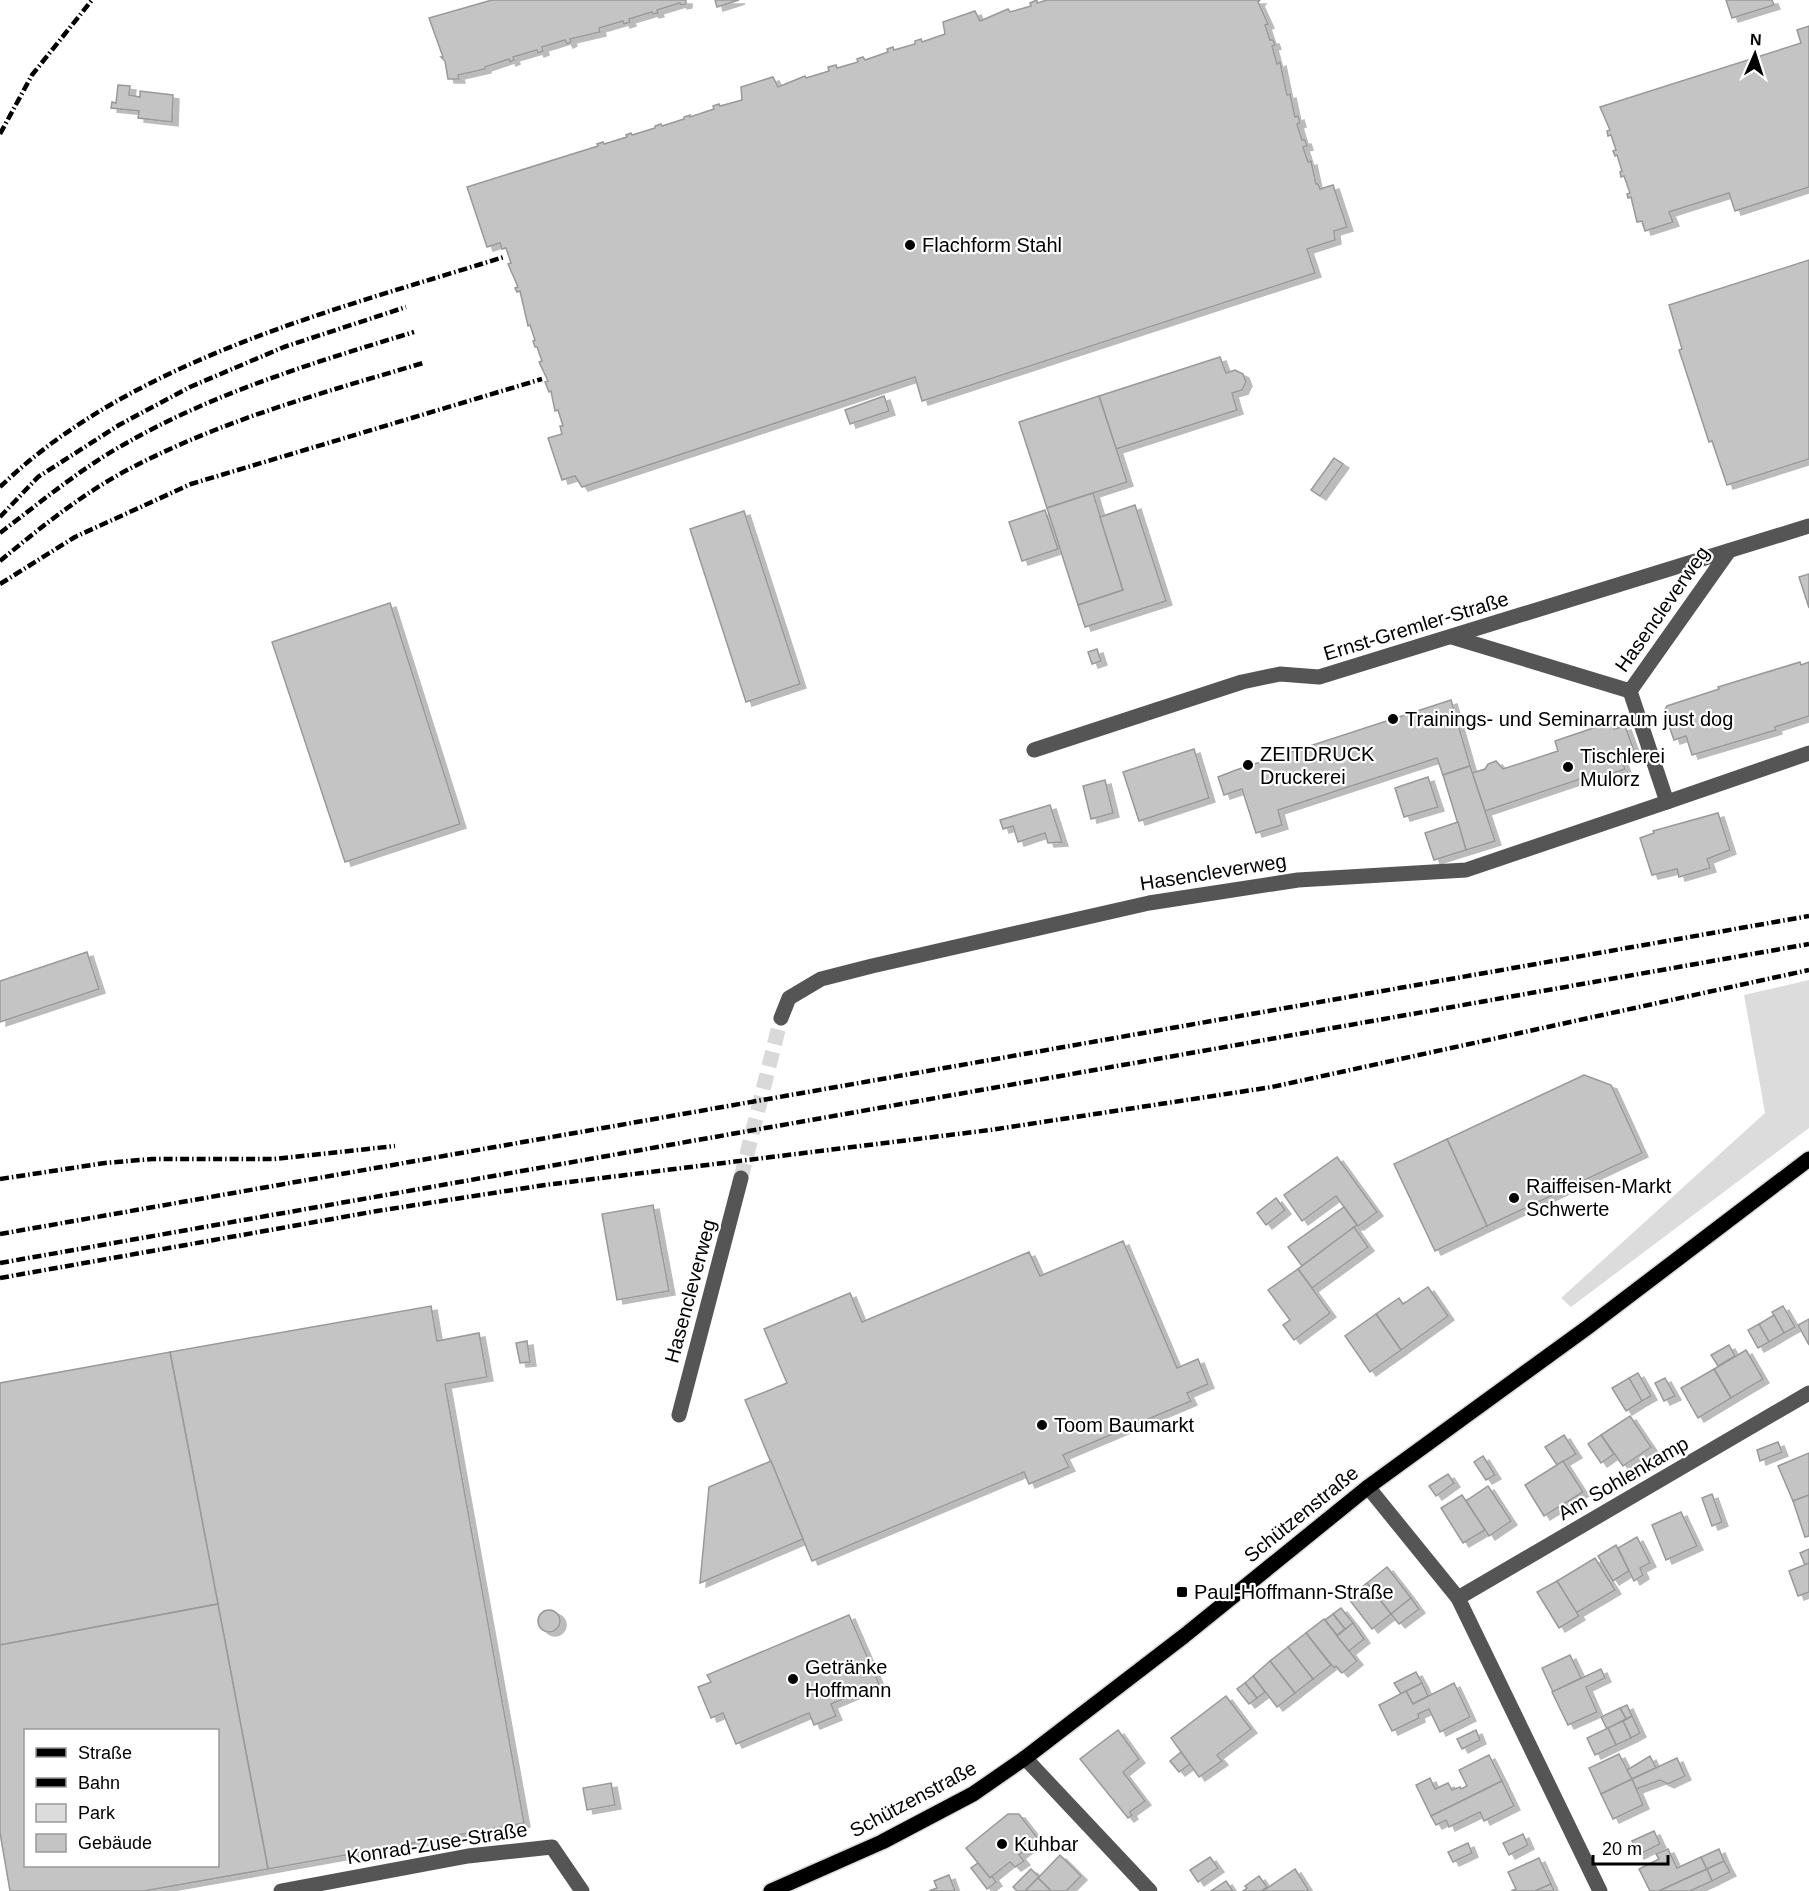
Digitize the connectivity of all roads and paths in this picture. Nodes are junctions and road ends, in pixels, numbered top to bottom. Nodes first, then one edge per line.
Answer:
1 (1809, 526) edge
2 (1729, 551) junction
3 (1452, 637) junction
4 (1630, 692) junction
5 (1034, 750) dead end
6 (1809, 753) edge
7 (1667, 802) junction
8 (781, 1018) tunnel mouth
9 (1809, 1160) edge
10 (741, 1178) tunnel mouth
11 (1809, 1393) edge
12 (679, 1415) dead end
13 (1368, 1487) junction
14 (1458, 1598) junction
15 (1026, 1758) junction
16 (581, 1889) edge
17 (281, 1891) edge
18 (771, 1891) edge
19 (1150, 1891) edge
20 (1600, 1891) edge

1 - 2 street, Ernst-Gremler-Straße
2 - 3 street, Ernst-Gremler-Straße
2 - 4 street, Hasencleverweg
3 - 4 street, Hasencleverweg
3 - 5 street, Ernst-Gremler-Straße
4 - 7 street, Hasencleverweg
6 - 7 street, Hasencleverweg
7 - 8 street, Hasencleverweg
9 - 13 main road, Schützenstraße
10 - 12 street, Hasencleverweg
11 - 14 street, Am Sohlenkamp
13 - 14 street
13 - 15 main road, Schützenstraße
14 - 20 street
15 - 18 main road, Schützenstraße
15 - 19 street
16 - 17 street, Konrad-Zuse-Straße

